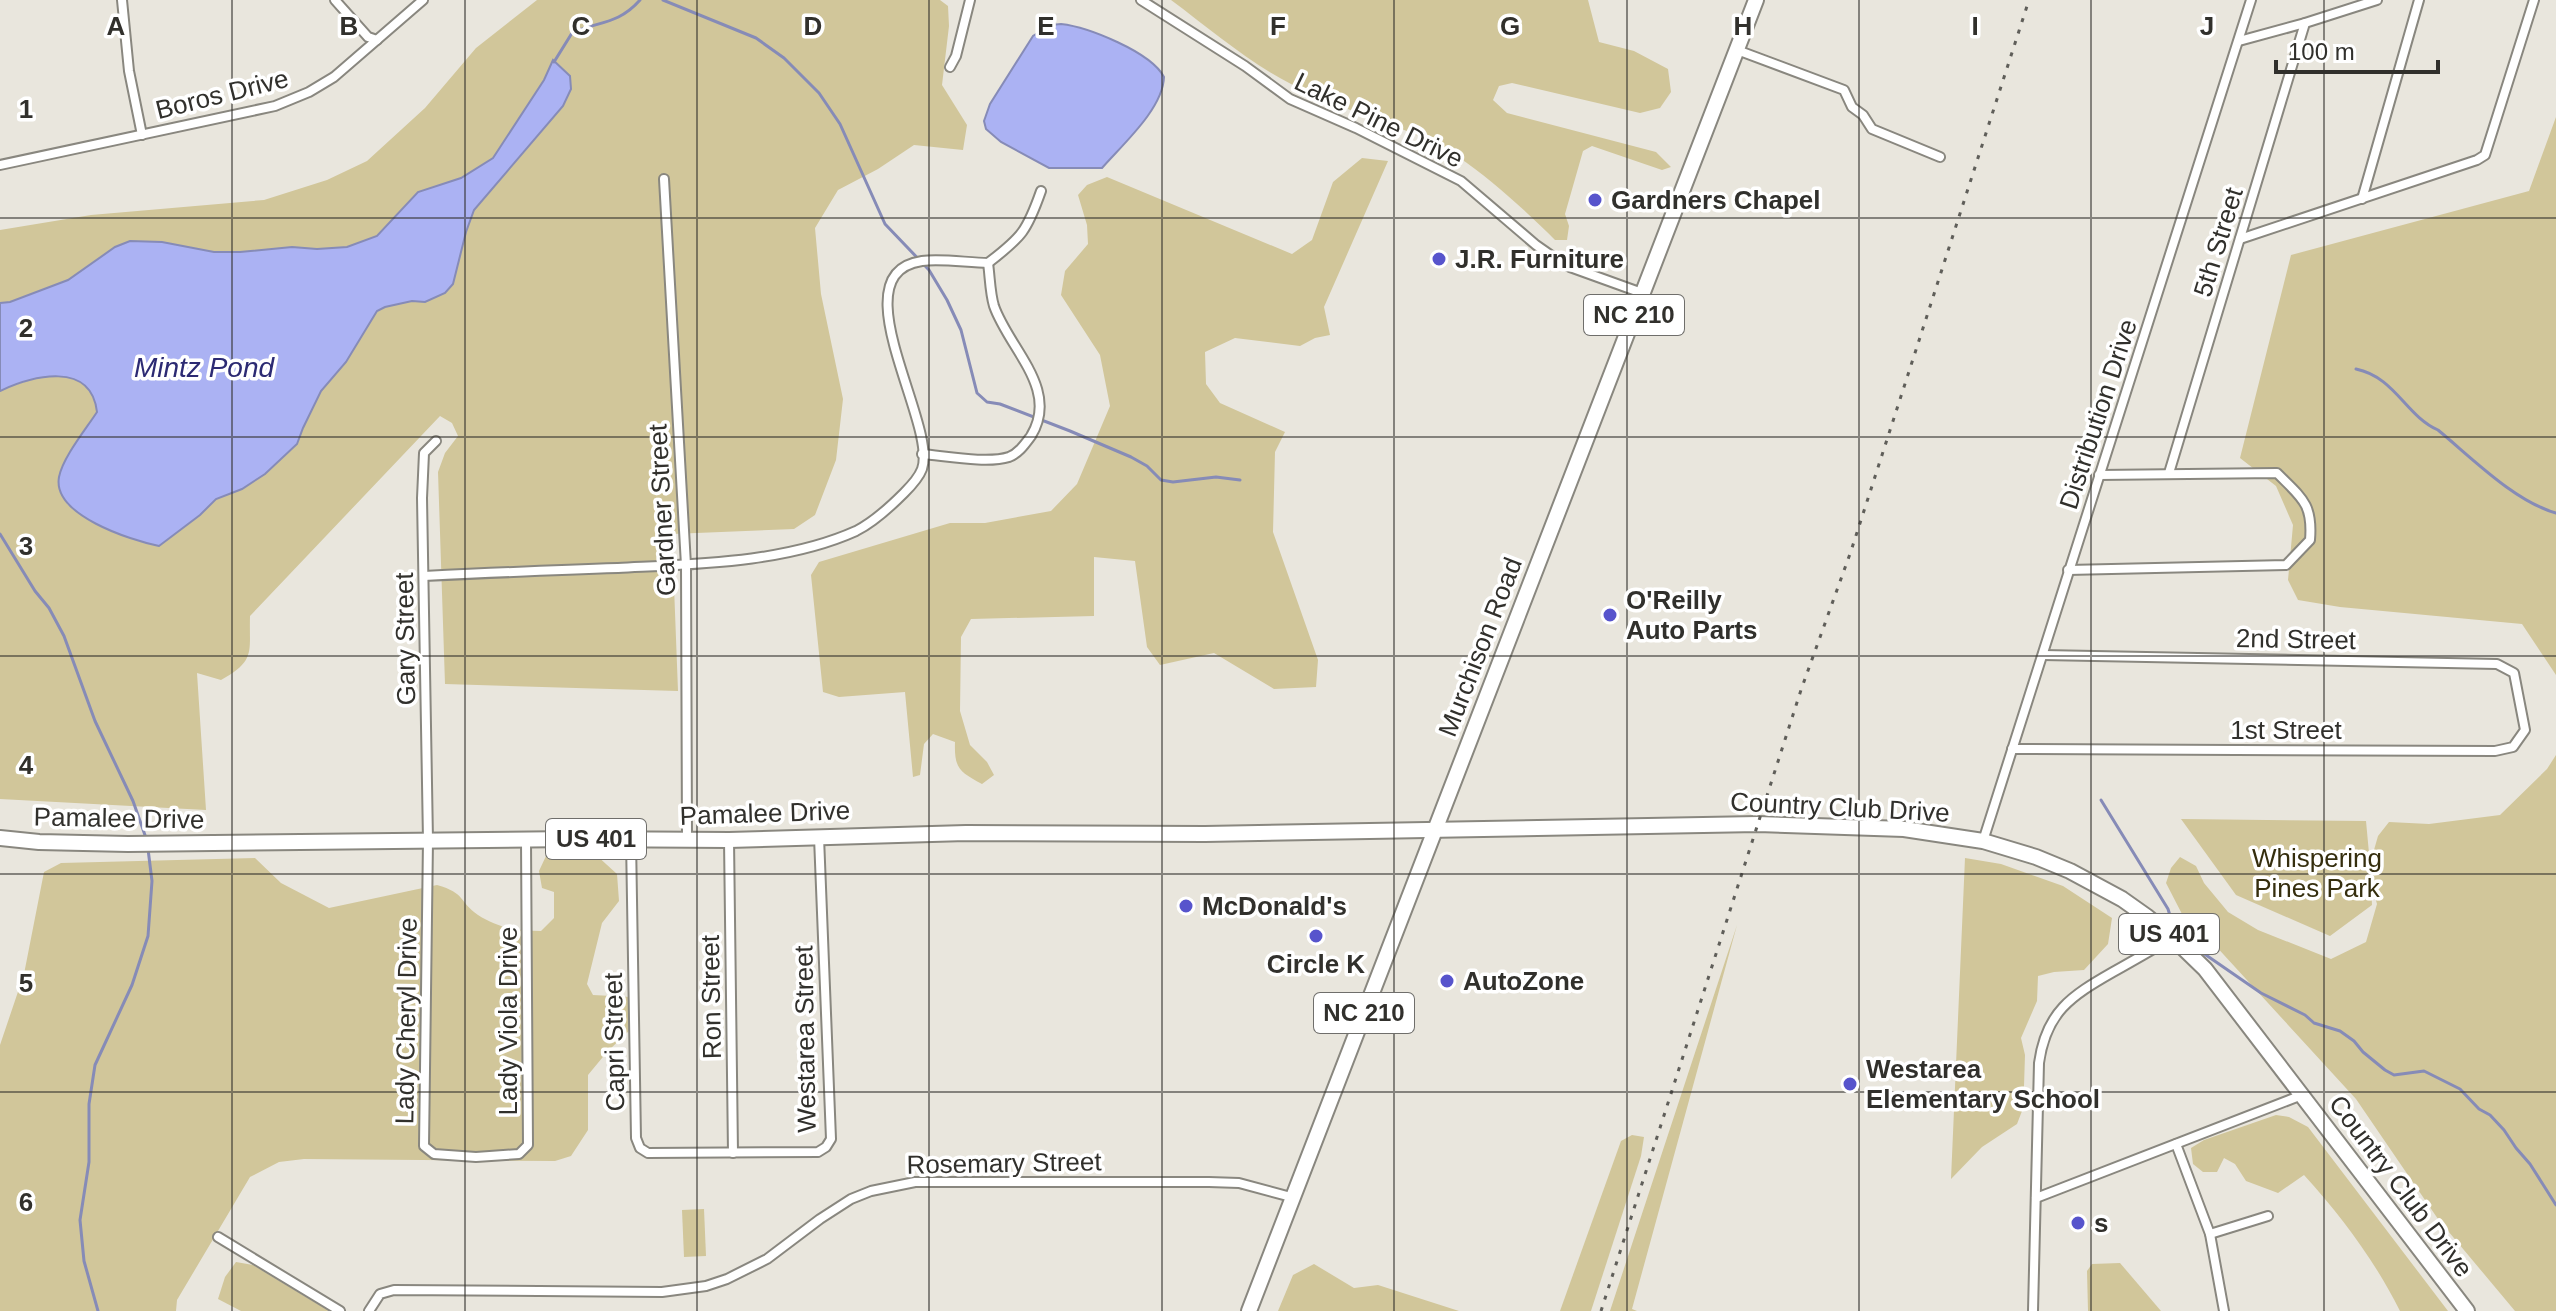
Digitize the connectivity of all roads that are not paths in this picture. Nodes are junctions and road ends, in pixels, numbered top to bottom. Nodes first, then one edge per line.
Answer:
1 (122, 0) edge
2 (335, 0) edge
3 (423, 0) edge
4 (970, 0) edge
5 (1141, 0) edge
6 (1756, 0) edge
7 (2251, 0) edge
8 (2377, 0) edge
9 (2419, 0) edge
10 (2534, 0) edge
11 (2305, 23) junction
12 (377, 40) junction
13 (2239, 41) junction
14 (1737, 50) junction
15 (950, 67) dead end
16 (142, 135) junction
17 (1940, 157) dead end
18 (0, 165) edge
19 (664, 179) dead end
20 (1041, 191) dead end
21 (2362, 199) junction
22 (2240, 239) junction
23 (988, 263) junction
24 (1642, 293) junction
25 (436, 441) dead end
26 (922, 454) junction
27 (2169, 473) junction
28 (2099, 475) junction
29 (686, 565) junction
30 (2068, 570) junction
31 (424, 576) junction
32 (2043, 655) junction
33 (2520, 705) joint
34 (2012, 749) junction
35 (1436, 829) junction
36 (819, 836) junction
37 (0, 838) edge
38 (428, 840) junction
39 (631, 840) junction
40 (687, 840) junction
41 (729, 840) junction
42 (526, 841) junction
43 (1983, 841) junction
44 (2173, 938) junction
45 (2302, 1095) junction
46 (2176, 1144) junction
47 (733, 1153) junction
48 (476, 1157) joint
49 (1291, 1197) junction
50 (2036, 1198) junction
51 (2268, 1216) dead end
52 (2210, 1234) junction
53 (218, 1237) dead end
54 (340, 1311) edge
55 (369, 1311) edge
56 (1249, 1311) edge
57 (2033, 1311) edge
58 (2224, 1311) edge
59 (2467, 1311) edge

1 - 16 street
2 - 12 street
3 - 12 street, Boros Drive
4 - 15 street
5 - 24 street, Lake Pine Drive
6 - 14 main road, Murchison Road / NC 210
7 - 13 street, Distribution Drive
8 - 11 street
9 - 21 street
10 - 21 street
11 - 13 street
11 - 22 street, 5th Street
12 - 16 street, Boros Drive
13 - 28 street, Distribution Drive
14 - 17 street
14 - 24 main road, Murchison Road / NC 210
16 - 18 street, Boros Drive
19 - 29 street, Gardner Street
20 - 23 street
21 - 22 street
22 - 27 street, 5th Street
23 - 26 street
23 - 26 street
24 - 35 main road, Murchison Road / NC 210
25 - 31 street, Gary Street
26 - 29 street
27 - 28 street
27 - 30 street
28 - 30 street, Distribution Drive
29 - 31 street
29 - 40 street, Gardner Street
30 - 32 street, Distribution Drive
31 - 38 street, Gary Street
32 - 33 street, 2nd Street
32 - 34 street, Distribution Drive
33 - 34 street, 1st Street
34 - 43 street, Distribution Drive
35 - 36 main road, Pamalee Drive / US 401
35 - 43 main road, Country Club Drive / US 401
35 - 49 main road, Murchison Road / NC 210
36 - 41 main road, Pamalee Drive / US 401
36 - 47 street, Westarea Street
37 - 38 main road, Pamalee Drive / US 401
38 - 42 main road, Pamalee Drive / US 401
38 - 48 street, Lady Cheryl Drive
39 - 40 main road, Pamalee Drive / US 401
39 - 42 main road, Pamalee Drive / US 401
39 - 47 street, Capri Street
40 - 41 main road, Pamalee Drive / US 401
41 - 47 street, Ron Street
42 - 48 street, Lady Viola Drive
43 - 44 main road, Country Club Drive / US 401
44 - 45 main road, Country Club Drive / US 401
44 - 50 street
45 - 46 street
45 - 59 main road, Country Club Drive / US 401
46 - 50 street
46 - 52 street
49 - 55 street, Rosemary Street
49 - 56 main road, Murchison Road / NC 210
50 - 57 street
51 - 52 street
52 - 58 street
53 - 54 street

